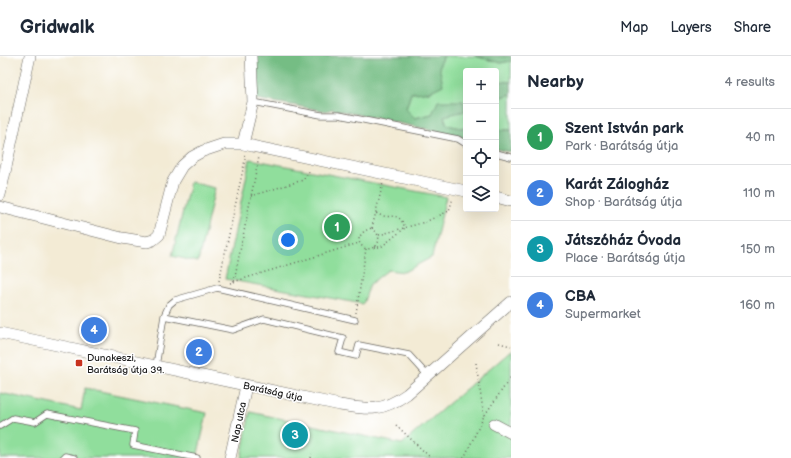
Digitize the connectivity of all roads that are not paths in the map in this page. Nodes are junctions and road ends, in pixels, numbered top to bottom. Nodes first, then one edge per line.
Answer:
1 (30, 56) edge
2 (251, 56) edge
3 (253, 102) junction
4 (463, 142) edge
5 (243, 144) junction
6 (499, 154) edge
7 (511, 157) edge
8 (3, 170) edge
9 (461, 190) edge
10 (0, 195) edge
11 (499, 198) edge
12 (511, 201) edge
13 (0, 208) edge
14 (511, 302) edge
15 (164, 316) junction
16 (355, 320) road end
17 (0, 333) edge
18 (156, 366) junction
19 (428, 376) junction
20 (246, 386) junction
21 (494, 424) road end
22 (0, 426) edge
23 (511, 433) edge
24 (63, 458) edge
25 (74, 458) edge
26 (197, 458) edge
27 (230, 458) edge

1 - 8 street
2 - 3 street
3 - 4 lane
3 - 5 street
5 - 9 street
5 - 13 street
6 - 7 lane
8 - 10 street
11 - 12 street
14 - 19 street, Barátság útja
15 - 16 lane
15 - 18 lane
15 - 19 lane
17 - 18 street, Barátság útja
18 - 20 street, Barátság útja
19 - 20 street, Barátság útja
20 - 27 street, Nap utca
21 - 23 street
22 - 26 lane
24 - 25 lane

